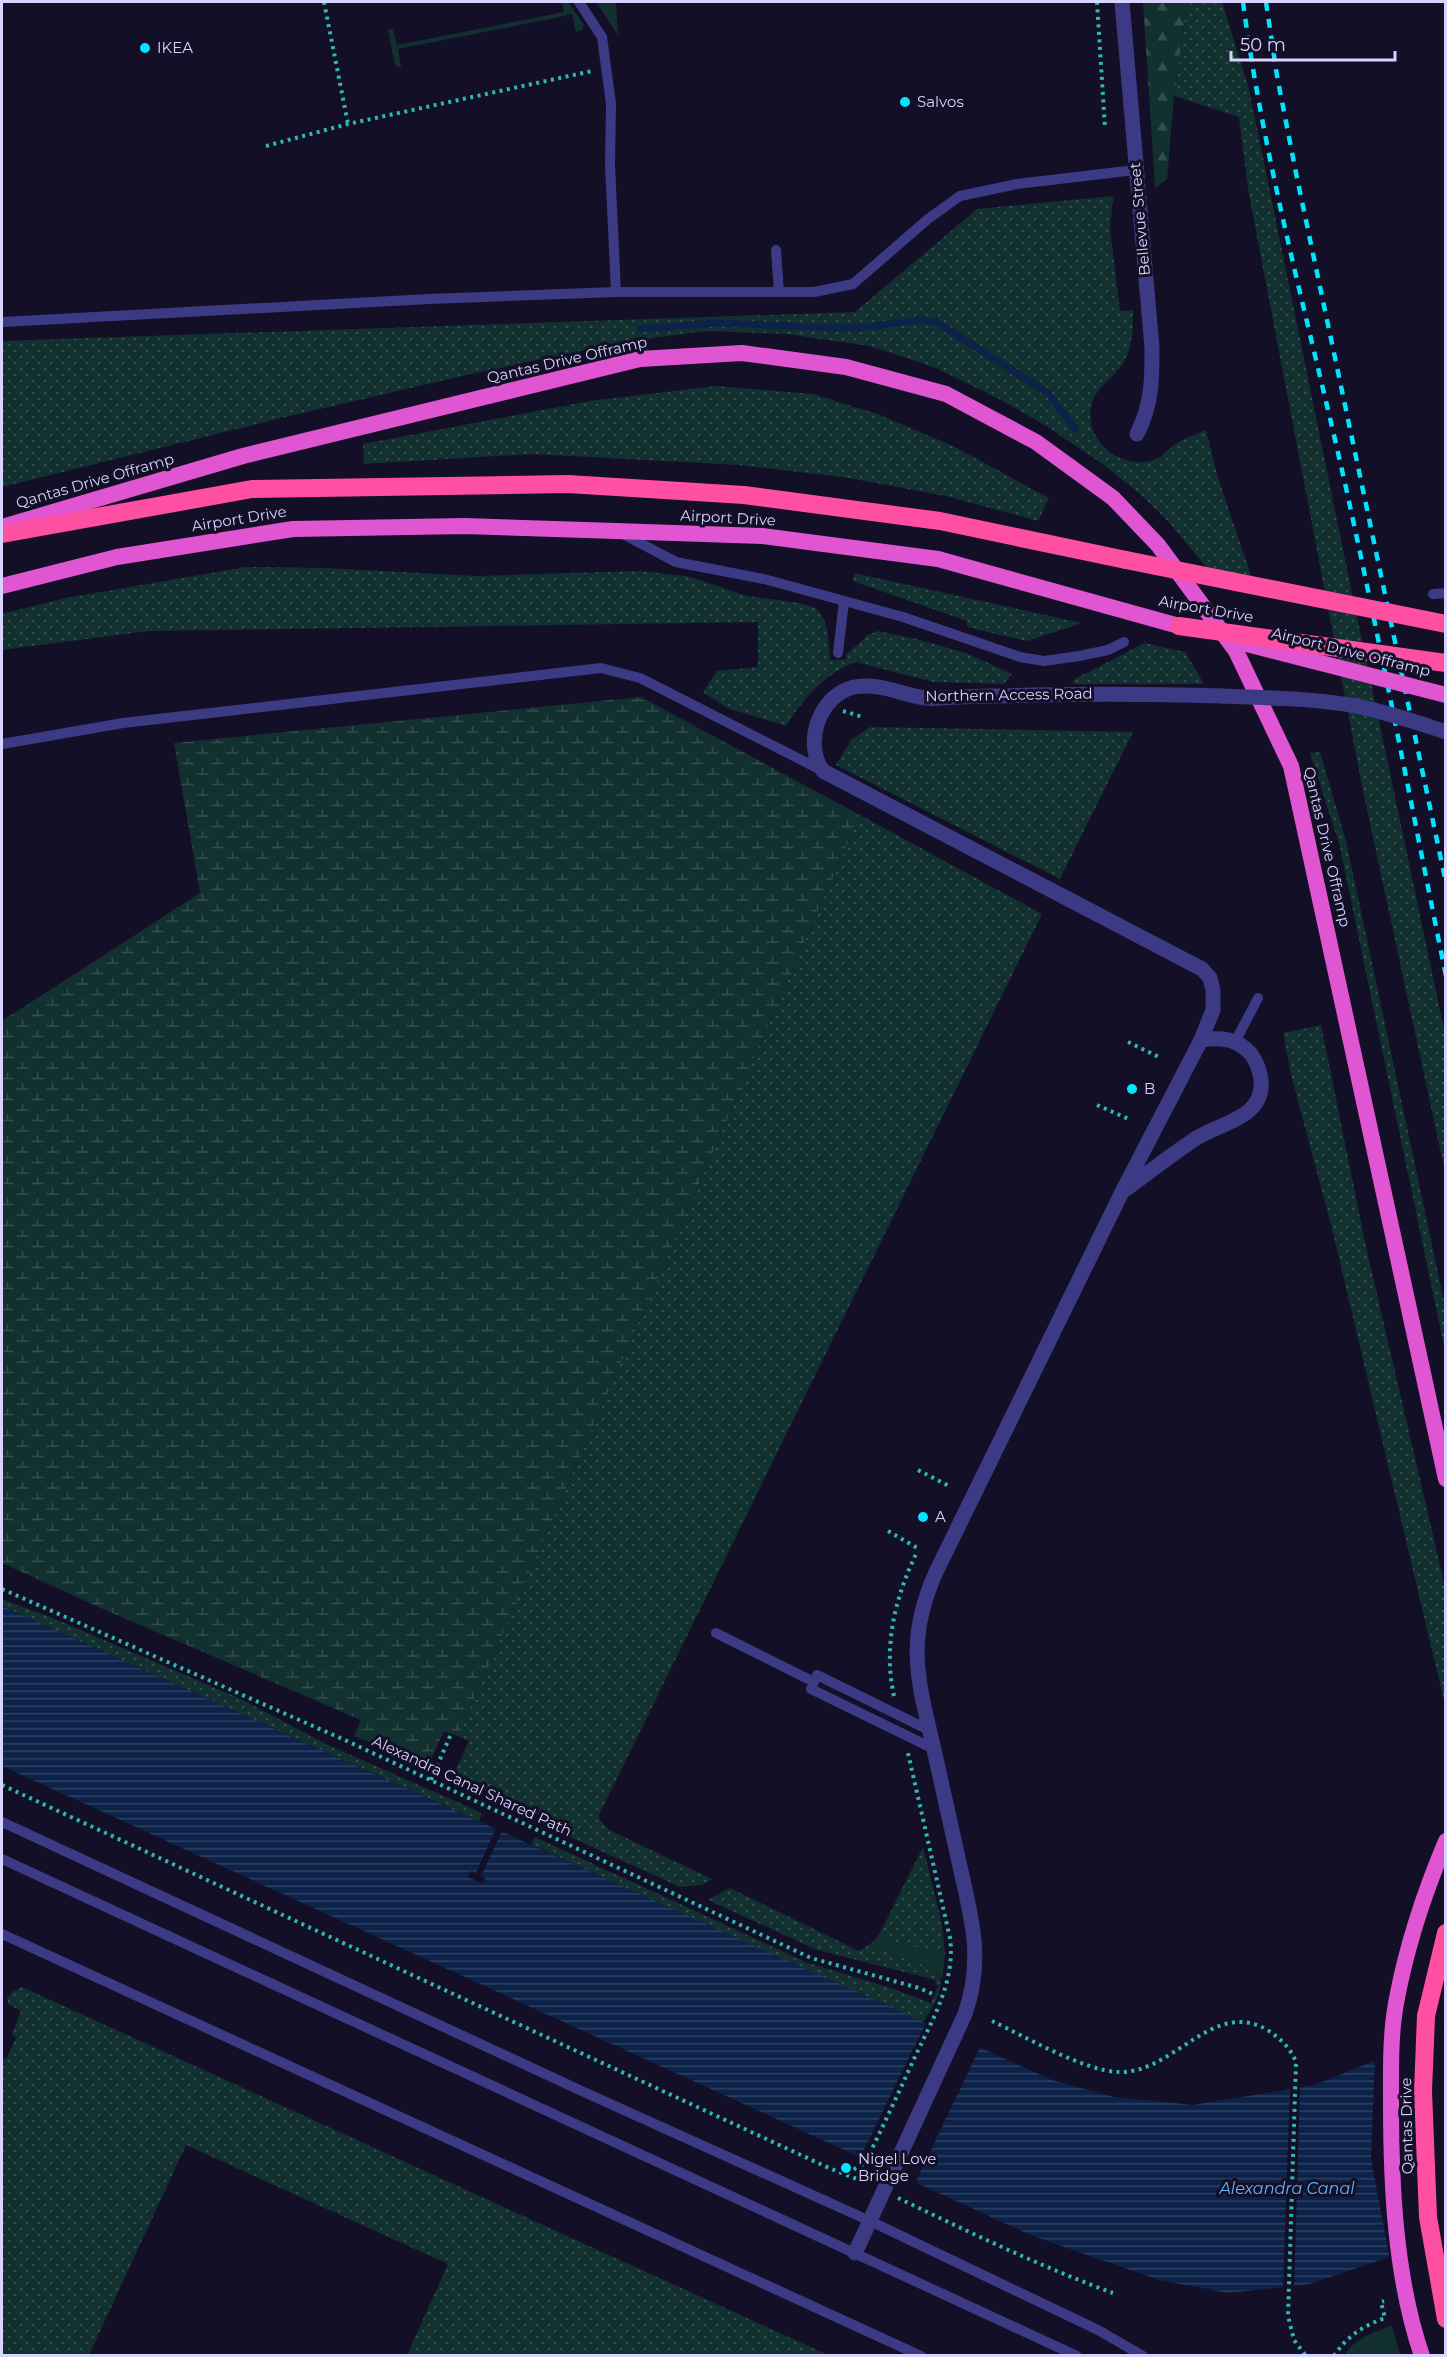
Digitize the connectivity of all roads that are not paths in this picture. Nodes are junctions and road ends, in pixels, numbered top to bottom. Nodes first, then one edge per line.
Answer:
1 (579, 2) edge
2 (1122, 2) edge
3 (1135, 170) junction
4 (776, 250) dead end
5 (616, 292) junction
6 (778, 292) junction
7 (2, 322) edge
8 (1137, 434) dead end
9 (2, 527) edge
10 (616, 531) junction
11 (2, 534) edge
12 (2, 585) edge
13 (1446, 593) edge
14 (1433, 594) dead end
15 (844, 601) junction
16 (1446, 624) edge
17 (1179, 626) junction
18 (1124, 642) dead end
19 (838, 653) dead end
20 (1446, 663) edge
21 (1446, 695) edge
22 (1446, 732) edge
23 (2, 744) edge
24 (823, 771) junction
25 (1258, 998) dead end
26 (1201, 1040) junction
27 (1236, 1042) junction
28 (1122, 1192) junction
29 (1446, 1479) edge
30 (716, 1633) dead end
31 (814, 1682) junction
32 (929, 1730) junction
33 (934, 1749) junction
34 (2, 1822) edge
35 (1446, 1841) edge
36 (2, 1859) edge
37 (1446, 1933) edge
38 (2, 1934) edge
39 (870, 2222) junction
40 (855, 2253) junction
41 (1446, 2319) edge
42 (921, 2355) edge
43 (1077, 2355) edge
44 (1143, 2355) edge
45 (1422, 2355) edge

1 - 5 lane
2 - 3 street, Bellevue Street
3 - 6 lane
3 - 8 street, Bellevue Street
4 - 6 lane
5 - 6 lane
5 - 7 lane
9 - 29 highway, Qantas Drive Offramp
10 - 12 highway, Airport Drive
10 - 15 lane
10 - 17 highway, Airport Drive
11 - 16 highway, Airport Drive, bridge
13 - 14 lane
15 - 18 lane
15 - 19 lane
17 - 20 highway, Airport Drive, bridge
17 - 21 highway, Airport Drive Offramp, bridge
22 - 24 street, Northern Access Road, bridge
23 - 24 lane
24 - 26 street
25 - 27 lane
26 - 27 street
26 - 28 street
27 - 28 street
28 - 32 street
30 - 31 lane
31 - 32 lane
31 - 33 lane
32 - 33 street
33 - 39 street
34 - 39 lane
35 - 45 highway, bridge
36 - 40 lane
37 - 41 highway, Qantas Drive, bridge
38 - 42 lane
39 - 40 street
39 - 44 lane
40 - 43 lane

